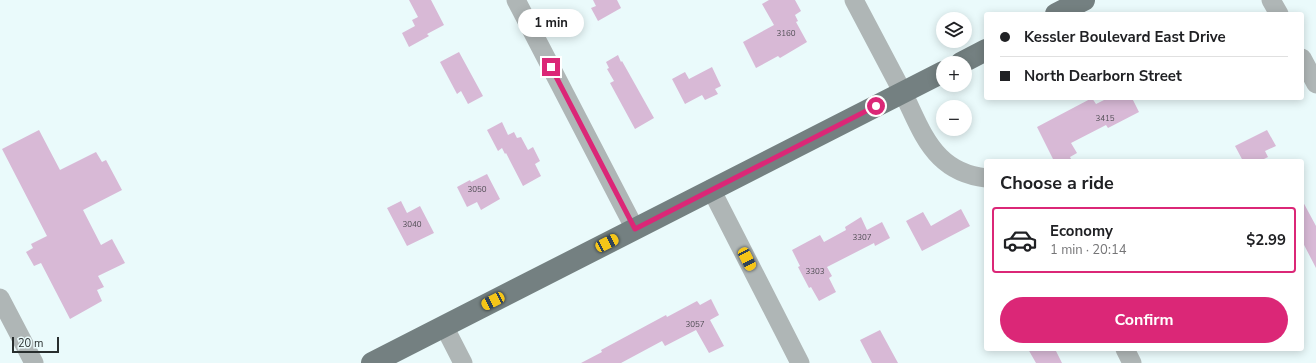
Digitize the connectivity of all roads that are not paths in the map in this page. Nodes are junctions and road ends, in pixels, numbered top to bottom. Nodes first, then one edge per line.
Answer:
1 (516, 0) edge
2 (854, 0) edge
3 (1084, 0) edge
4 (1271, 0) edge
5 (1060, 12) edge
6 (1278, 12) edge
7 (984, 51) edge
8 (972, 57) edge
9 (1304, 62) edge
10 (936, 76) edge
11 (1316, 84) edge
12 (903, 93) junction
13 (984, 178) edge
14 (711, 189) junction
15 (635, 229) junction
16 (0, 298) edge
17 (444, 326) junction
18 (1126, 351) edge
19 (34, 363) edge
20 (372, 363) edge
21 (463, 363) edge
22 (800, 363) edge
23 (1132, 363) edge

1 - 15 street
2 - 12 street
3 - 5 main road
4 - 6 street
7 - 8 main road
9 - 11 street
10 - 12 main road
12 - 13 street
12 - 14 main road
14 - 15 main road
14 - 22 street
15 - 17 main road
16 - 19 street
17 - 20 main road
17 - 21 street
18 - 23 street

